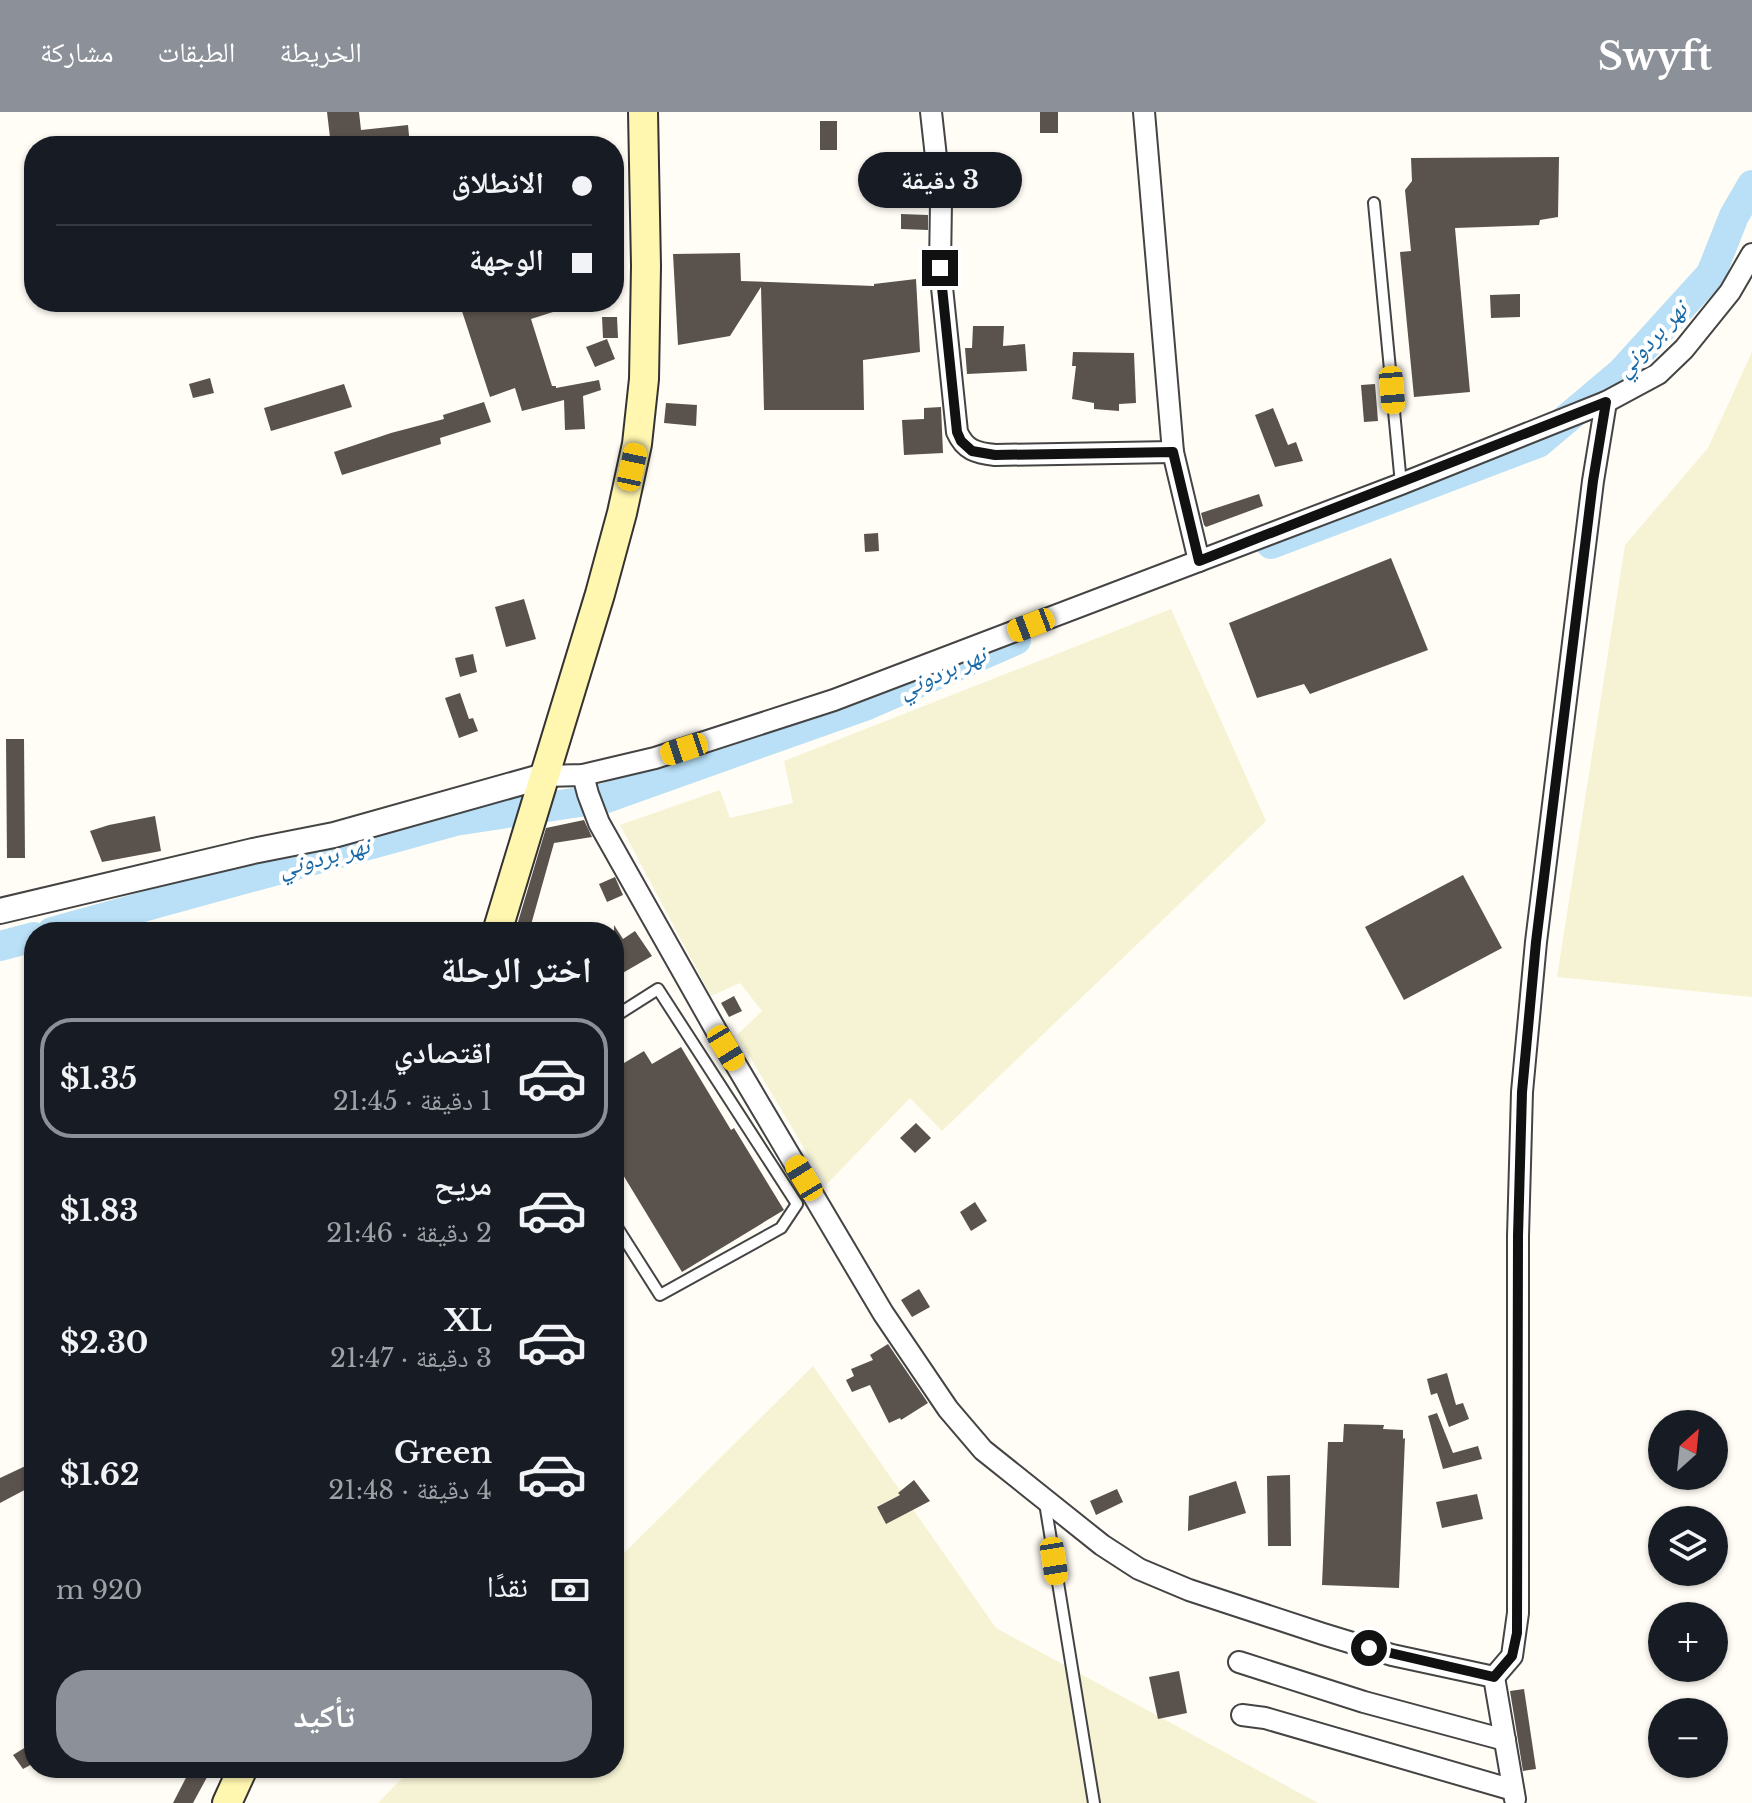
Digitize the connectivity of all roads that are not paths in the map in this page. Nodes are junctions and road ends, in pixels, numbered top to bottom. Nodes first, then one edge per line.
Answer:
1 (643, 112) edge
2 (931, 112) edge
3 (1144, 112) edge
4 (1374, 203) dead end
5 (1752, 254) edge
6 (1606, 402) junction
7 (1173, 452) junction
8 (1401, 484) junction
9 (1199, 561) junction
10 (541, 785) junction
11 (585, 785) junction
12 (0, 911) edge
13 (500, 922) edge
14 (624, 1011) edge
15 (624, 1238) edge
16 (1044, 1501) junction
17 (1239, 1662) dead end
18 (1494, 1677) junction
19 (1242, 1715) dead end
20 (1505, 1740) junction
21 (238, 1778) edge
22 (1514, 1797) edge
23 (227, 1803) edge
24 (1094, 1803) edge

1 - 10 main road
2 - 7 street
3 - 7 street
4 - 8 lane
5 - 6 street
6 - 8 street
6 - 18 street
7 - 9 street
8 - 9 street
9 - 11 street
10 - 11 street
10 - 12 street
10 - 13 main road
11 - 16 street
14 - 15 lane
16 - 18 street
16 - 24 lane
17 - 20 street
18 - 20 street
19 - 22 street
20 - 22 street
21 - 23 main road

